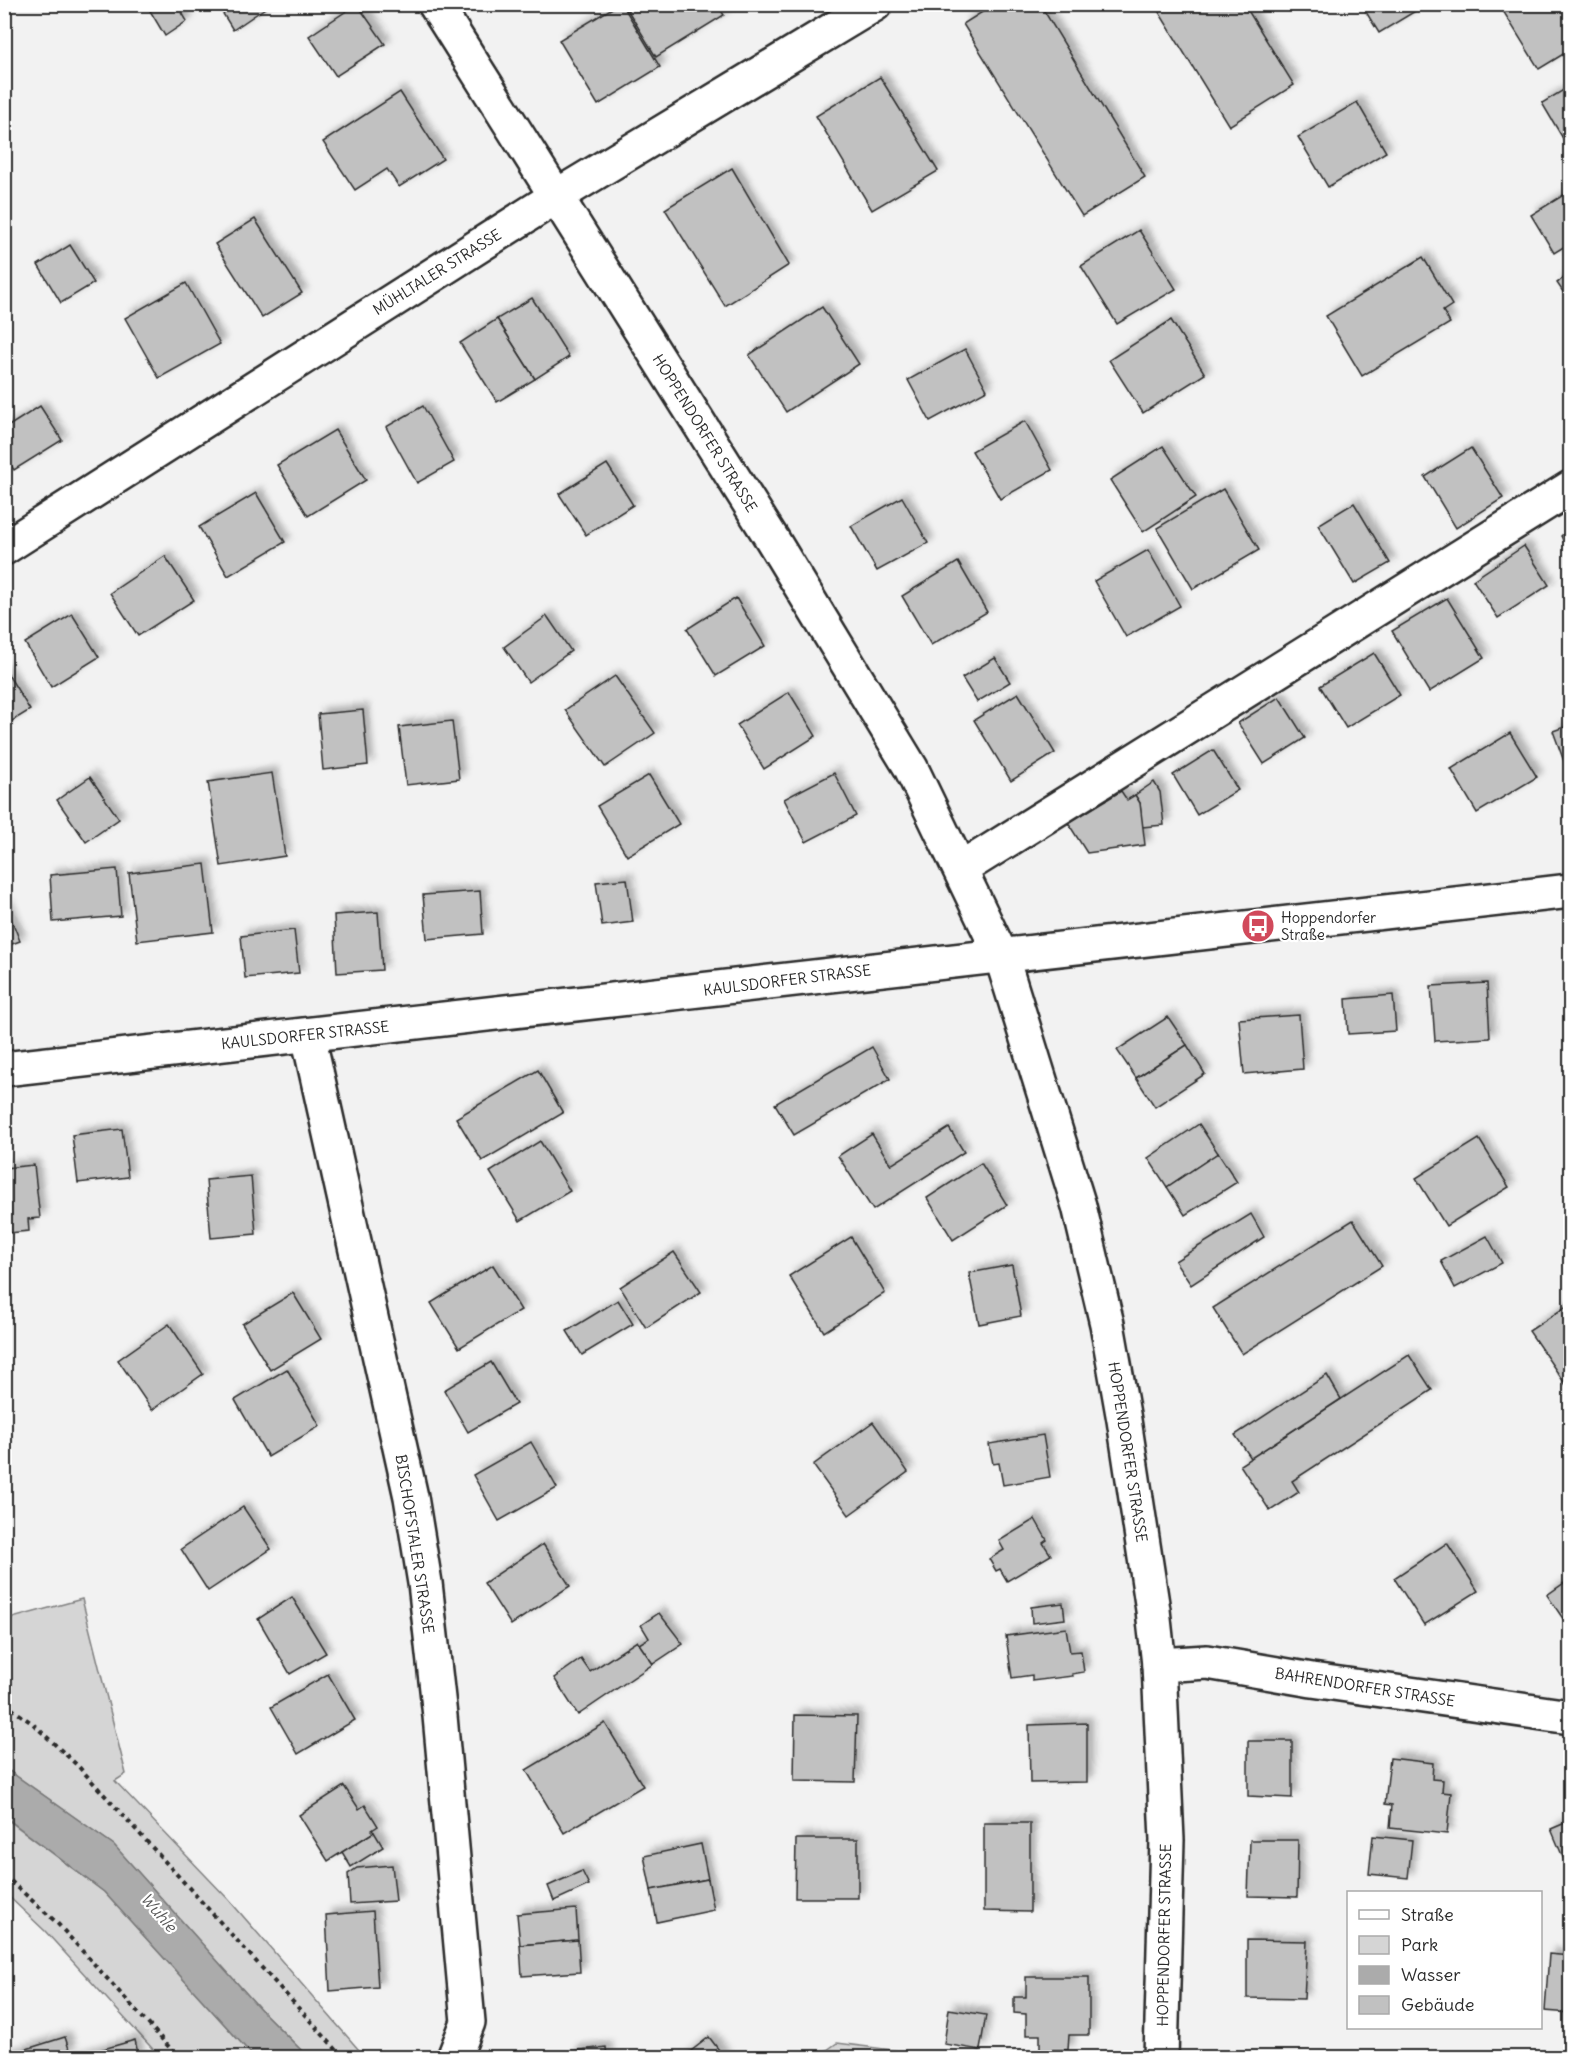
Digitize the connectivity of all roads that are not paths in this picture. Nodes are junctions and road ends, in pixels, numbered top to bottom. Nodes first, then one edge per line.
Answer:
1 (435, 4) edge
2 (874, 4) edge
3 (557, 196) junction
4 (1570, 488) edge
5 (4, 548) edge
6 (961, 869) junction
7 (1570, 891) edge
8 (1001, 955) junction
9 (308, 1035) junction
10 (4, 1069) edge
11 (1159, 1665) junction
12 (1570, 1717) edge
13 (454, 2058) edge
14 (1161, 2058) edge

1 - 3 street, HOPPENDORFER STRASSE
2 - 3 street, MÜHLTALER STRASSE
3 - 5 street, MÜHLTALER STRASSE
3 - 6 street, HOPPENDORFER STRASSE
4 - 6 street
6 - 8 street, HOPPENDORFER STRASSE
7 - 8 street, KAULSDORFER STRASSE
8 - 9 street, KAULSDORFER STRASSE
8 - 11 street, HOPPENDORFER STRASSE
9 - 10 street, KAULSDORFER STRASSE
9 - 13 street, BISCHOFSTALER STRASSE
11 - 12 street, BAHRENDORFER STRASSE
11 - 14 street, HOPPENDORFER STRASSE

